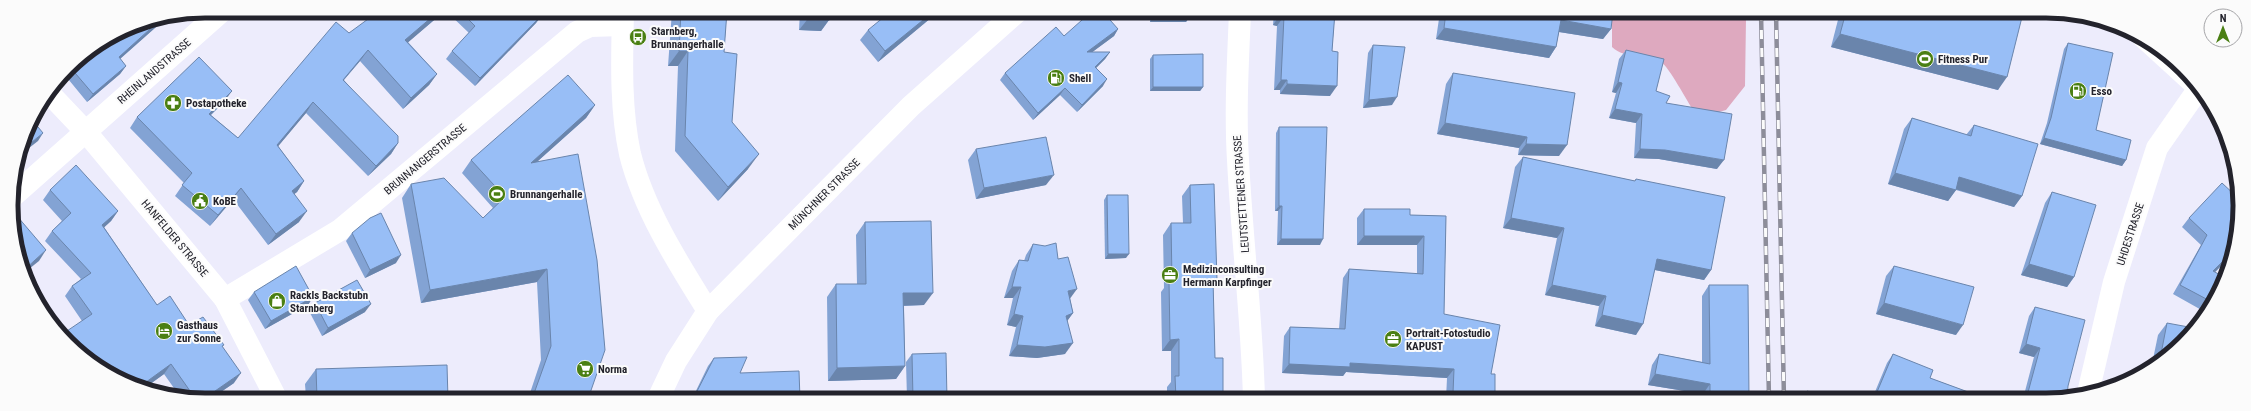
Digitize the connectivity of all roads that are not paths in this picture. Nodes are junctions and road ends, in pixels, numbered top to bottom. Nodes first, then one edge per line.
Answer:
1 (214, 18) edge
2 (622, 18) edge
3 (1010, 18) edge
4 (1240, 18) edge
5 (2196, 94) edge
6 (53, 97) edge
7 (86, 132) junction
8 (18, 193) edge
9 (225, 299) junction
10 (708, 311) junction
11 (2089, 388) edge
12 (273, 393) edge
13 (661, 393) edge
14 (1254, 393) edge

1 - 7 street, RHEINLANDSTRASSE
2 - 9 street, BRUNNANGERSTRASSE
2 - 10 street
3 - 10 street, MÜNCHNER STRASSE
4 - 14 street, LEUTSTETTENER STRASSE
5 - 11 street, UHDESTRASSE
6 - 7 street, HANFELDER STRASSE
7 - 8 street, RHEINLANDSTRASSE
7 - 9 street, HANFELDER STRASSE
9 - 12 street, HANFELDER STRASSE
10 - 13 street, MÜNCHNER STRASSE

